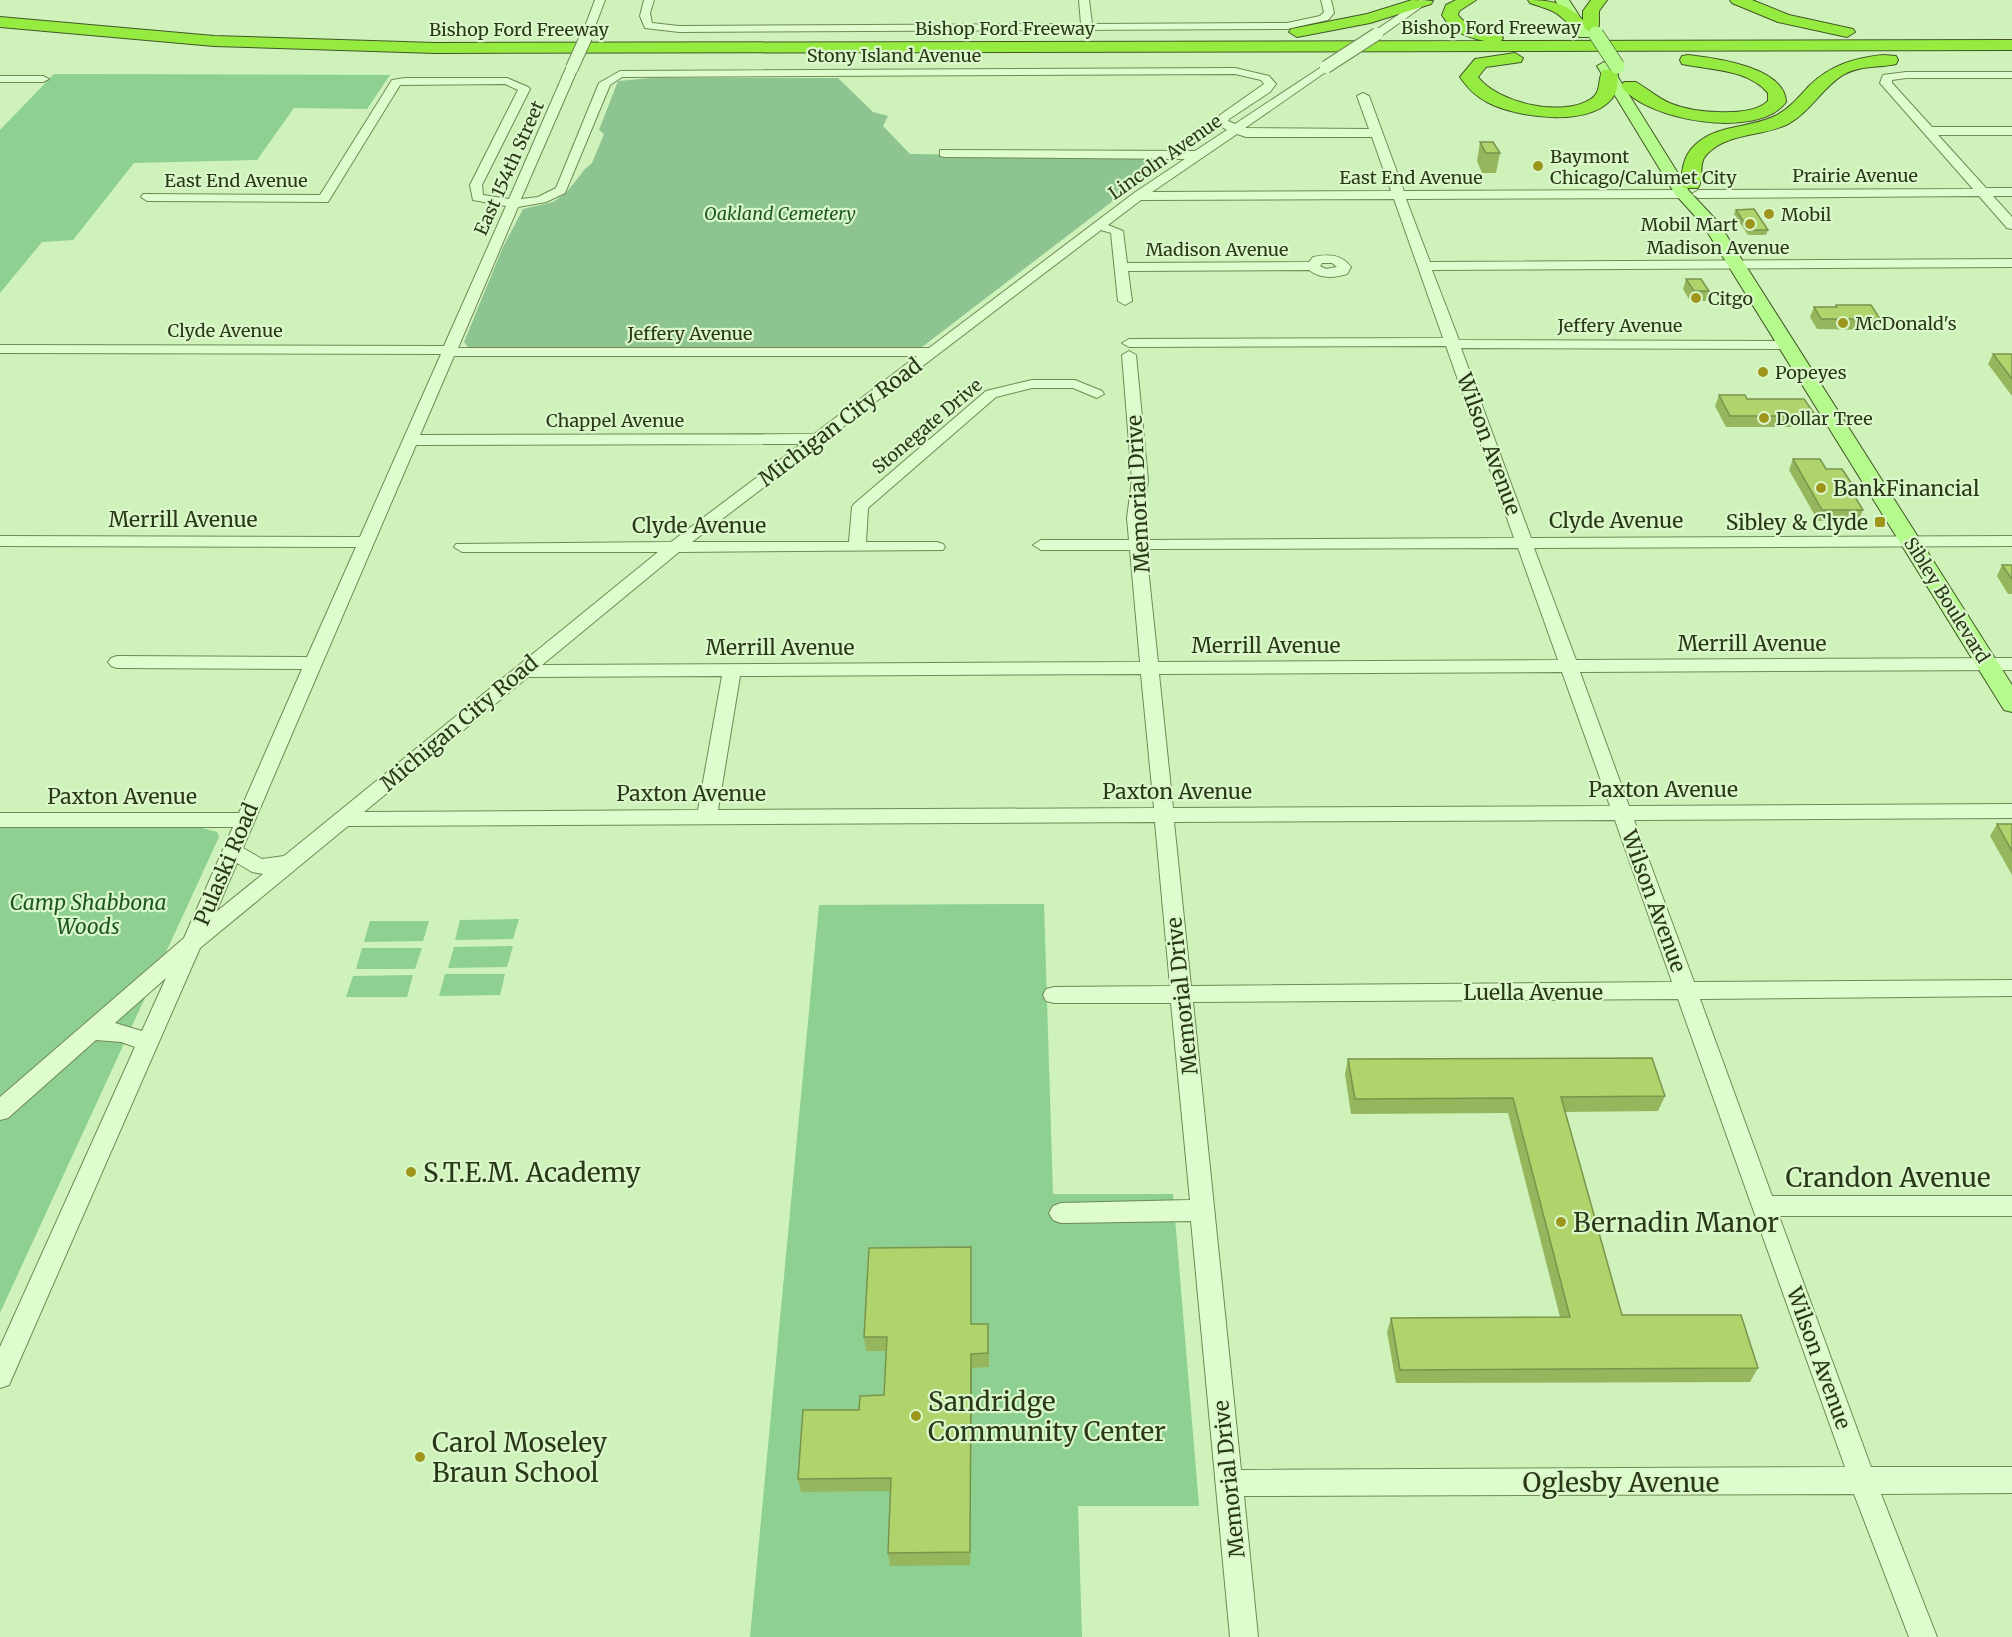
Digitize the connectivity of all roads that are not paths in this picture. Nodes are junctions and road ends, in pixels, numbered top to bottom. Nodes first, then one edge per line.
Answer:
1 (600, 0) edge
2 (649, 0) edge
3 (1084, 0) edge
4 (1326, 0) edge
5 (1426, 0) edge
6 (1468, 0) edge
7 (1536, 0) edge
8 (1562, 0) edge
9 (1574, 0) edge
10 (1599, 0) edge
11 (1731, 2) edge
12 (0, 22) edge
13 (1087, 26) junction
14 (0, 31) edge
15 (1585, 32) junction
16 (2012, 40) edge
17 (2012, 45) edge
18 (1657, 46) junction
19 (915, 48) junction
20 (1551, 54) junction
21 (2012, 55) edge
22 (1611, 65) junction
23 (2012, 75) edge
24 (43, 79) dead end
25 (0, 80) edge
26 (1630, 86) junction
27 (1363, 96) dead end
28 (1235, 130) junction
29 (1928, 131) junction
30 (2012, 131) edge
31 (1377, 133) junction
32 (944, 153) dead end
33 (1197, 154) junction
34 (1691, 190) junction
35 (1983, 192) junction
36 (2012, 192) edge
37 (1399, 195) junction
38 (1138, 196) junction
39 (147, 197) dead end
40 (512, 203) junction
41 (2012, 225) edge
42 (1099, 226) junction
43 (2012, 263) edge
44 (1737, 265) junction
45 (1313, 266) dead end
46 (1424, 266) junction
47 (1121, 267) junction
48 (1125, 301) dead end
49 (1453, 343) junction
50 (1787, 345) junction
51 (0, 349) edge
52 (1129, 349) joint
53 (449, 351) junction
54 (932, 352) junction
55 (1097, 394) dead end
56 (819, 439) junction
57 (411, 440) junction
58 (0, 541) edge
59 (1910, 541) junction
60 (2012, 541) edge
61 (366, 542) junction
62 (1525, 542) junction
63 (1041, 545) dead end
64 (1138, 545) junction
65 (462, 547) dead end
66 (857, 547) junction
67 (937, 547) dead end
68 (672, 549) junction
69 (117, 662) dead end
70 (312, 663) junction
71 (1988, 664) junction
72 (2012, 664) edge
73 (1570, 666) junction
74 (1150, 668) junction
75 (732, 670) junction
76 (521, 671) junction
77 (2012, 704) edge
78 (2012, 811) edge
79 (1622, 813) junction
80 (1164, 815) junction
81 (707, 817) junction
82 (342, 819) junction
83 (0, 820) edge
84 (245, 820) junction
85 (232, 850) junction
86 (288, 863) junction
87 (192, 943) junction
88 (2012, 988) edge
89 (1686, 990) junction
90 (1182, 993) junction
91 (1054, 995) dead end
92 (92, 1030) junction
93 (147, 1044) junction
94 (0, 1111) edge
95 (1764, 1206) junction
96 (2012, 1206) edge
97 (1203, 1210) junction
98 (1061, 1213) dead end
99 (0, 1376) edge
100 (2012, 1480) edge
101 (1863, 1481) junction
102 (1229, 1483) junction
103 (1244, 1637) edge
104 (1923, 1637) edge

1 - 40 street, East 154th Street, bridge
2 - 13 street
3 - 13 street
4 - 13 street
5 - 19 highway
5 - 28 street, Lincoln Avenue, bridge
6 - 15 highway
7 - 15 highway
8 - 15 main road, Sibley Boulevard
9 - 15 main road
10 - 15 highway
11 - 16 highway
11 - 18 highway
12 - 19 highway, Bishop Ford Freeway
14 - 20 highway, Bishop Ford Freeway
15 - 18 highway, Bishop Ford Freeway
15 - 19 highway, Bishop Ford Freeway
15 - 22 main road, Sibley Boulevard
17 - 18 highway, Bishop Ford Freeway
20 - 22 highway, Bishop Ford Freeway
20 - 22 highway
21 - 22 highway, Bishop Ford Freeway
21 - 34 highway
22 - 26 main road, Sibley Boulevard
22 - 26 highway
22 - 34 main road, Sibley Boulevard
23 - 29 street
24 - 25 street
26 - 34 main road, Sibley Boulevard
27 - 31 street, Wilson Avenue
28 - 31 street
28 - 33 street, Lincoln Avenue
28 - 40 street, Stony Island Avenue
29 - 30 street
29 - 35 street
31 - 37 street, Wilson Avenue
32 - 33 street
33 - 38 street, Lincoln Avenue
34 - 35 street, Prairie Avenue
34 - 37 street, East End Avenue
34 - 44 main road, Sibley Boulevard
35 - 36 street, Prairie Avenue
35 - 41 street
37 - 38 street, East End Avenue
37 - 46 street, Wilson Avenue
38 - 42 street, Lincoln Avenue
39 - 40 street, East End Avenue
40 - 53 street, East 154th Street
42 - 47 street
42 - 54 street, Lincoln Avenue
43 - 44 street, Madison Avenue
44 - 46 street, Madison Avenue
44 - 50 main road, Sibley Boulevard
45 - 47 street, Madison Avenue
46 - 49 street, Wilson Avenue
47 - 48 street
49 - 50 street, Jeffery Avenue
49 - 52 street, Jeffery Avenue
49 - 62 street, Wilson Avenue
50 - 59 main road, Sibley Boulevard
51 - 53 street, Clyde Avenue
52 - 64 street, Memorial Drive
53 - 54 street, Jeffery Avenue
53 - 57 street, Pulaski Road
54 - 56 street, Michigan City Road
55 - 66 street, Stonegate Drive
56 - 57 street, Chappel Avenue
56 - 68 street, Michigan City Road
57 - 61 street, Pulaski Road
58 - 61 street, Merrill Avenue
59 - 60 street, Clyde Avenue
59 - 62 street, Clyde Avenue
59 - 71 main road, Sibley Boulevard
61 - 70 street, Pulaski Road
62 - 64 street, Clyde Avenue
62 - 73 street, Wilson Avenue
63 - 64 street, Clyde Avenue
64 - 74 street, Memorial Drive
65 - 68 street, Clyde Avenue
66 - 67 street, Clyde Avenue
66 - 68 street, Clyde Avenue
68 - 76 street, Michigan City Road
69 - 70 street
70 - 84 street, Pulaski Road
71 - 72 street, Merrill Avenue
71 - 73 street, Merrill Avenue
71 - 77 main road, Sibley Boulevard
73 - 74 street, Merrill Avenue
73 - 79 street, Wilson Avenue
74 - 75 street, Merrill Avenue
74 - 80 street, Memorial Drive
75 - 76 street, Merrill Avenue
75 - 81 street
76 - 82 street, Michigan City Road
78 - 79 street, Paxton Avenue
79 - 80 street, Paxton Avenue
79 - 89 street, Wilson Avenue
80 - 81 street, Paxton Avenue
80 - 90 street, Memorial Drive
81 - 82 street, Paxton Avenue
82 - 86 street, Michigan City Road
83 - 84 street, Paxton Avenue
84 - 85 street, Pulaski Road
85 - 86 street
85 - 87 street, Pulaski Road
86 - 87 street, Michigan City Road
87 - 92 street, Michigan City Road
87 - 93 street, Pulaski Road
88 - 89 street, Luella Avenue
89 - 90 street, Luella Avenue
89 - 95 street, Wilson Avenue
90 - 91 street, Luella Avenue
90 - 97 street, Memorial Drive
92 - 93 street
92 - 94 street, Michigan City Road
93 - 99 street, Pulaski Road
95 - 96 street, Crandon Avenue
95 - 101 street, Wilson Avenue
97 - 98 street
97 - 102 street, Memorial Drive
100 - 101 street, Oglesby Avenue
101 - 102 street, Oglesby Avenue
101 - 104 street, Wilson Avenue
102 - 103 street, Memorial Drive

